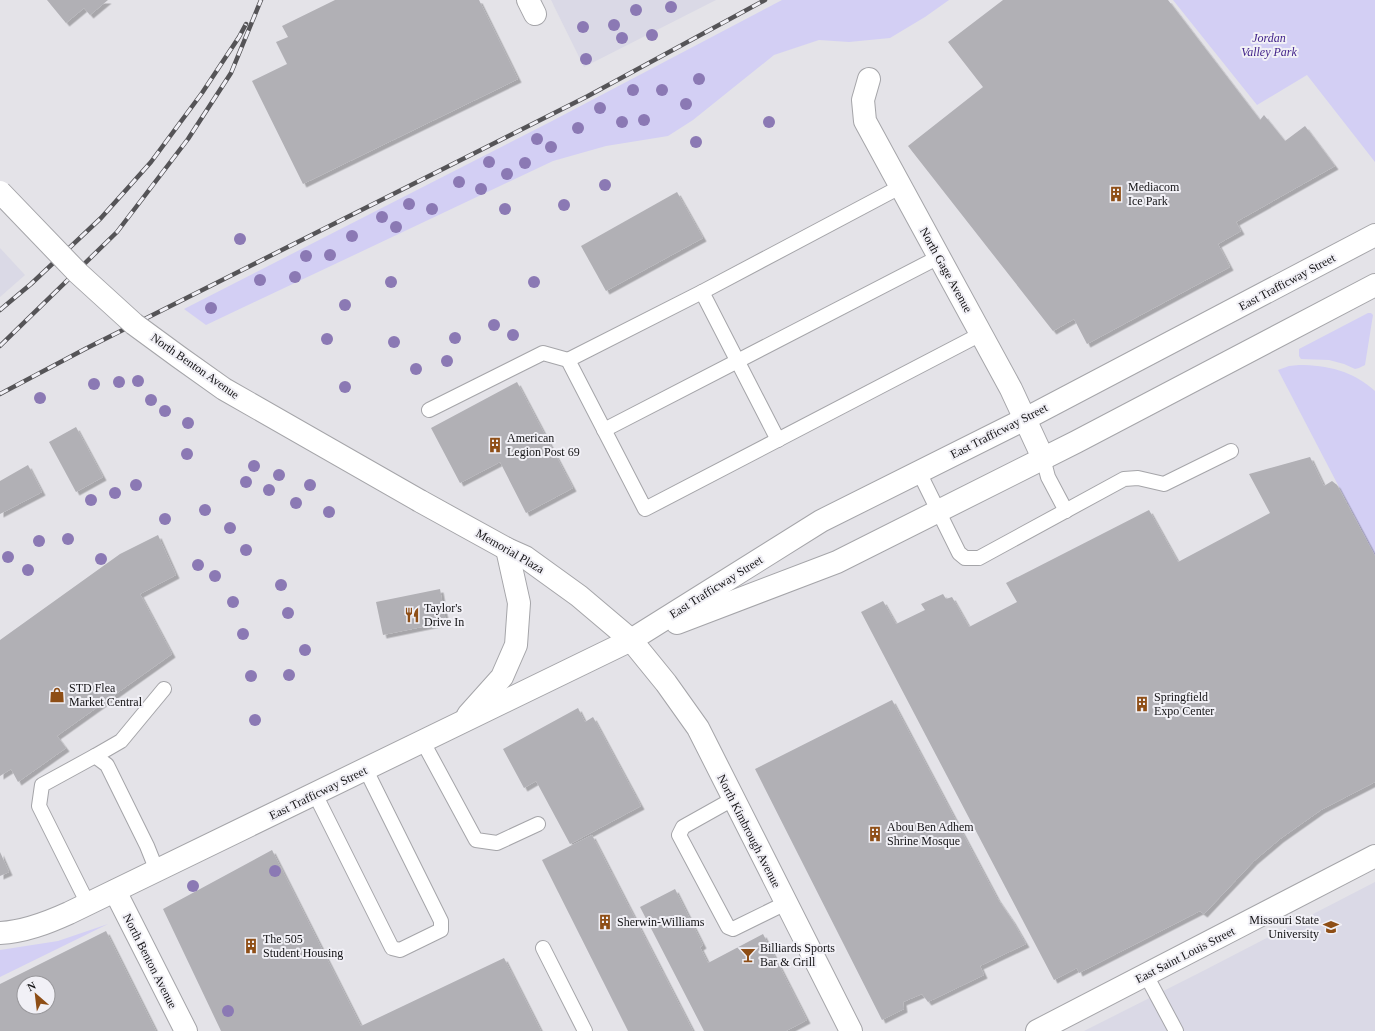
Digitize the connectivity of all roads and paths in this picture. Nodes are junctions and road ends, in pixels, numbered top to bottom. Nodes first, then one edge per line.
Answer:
1 (868, 79) dead end
2 (900, 187) junction
3 (0, 192) edge
4 (1375, 235) edge
5 (938, 257) junction
6 (1375, 285) edge
7 (702, 292) junction
8 (981, 334) junction
9 (568, 360) junction
10 (737, 361) junction
11 (429, 410) dead end
12 (1025, 419) junction
13 (604, 430) junction
14 (778, 440) junction
15 (1231, 451) dead end
16 (1043, 458) junction
17 (919, 472) junction
18 (420, 501) joint
19 (1066, 511) junction
20 (938, 512) junction
21 (507, 549) junction
22 (632, 640) junction
23 (164, 689) dead end
24 (460, 724) junction
25 (423, 742) junction
26 (95, 756) junction
27 (366, 770) junction
28 (315, 794) junction
29 (733, 799) junction
30 (538, 824) dead end
31 (1375, 856) edge
32 (157, 871) junction
33 (115, 891) junction
34 (786, 903) junction
35 (88, 904) junction
36 (0, 933) edge
37 (543, 948) dead end
38 (1146, 975) junction
39 (186, 1031) edge
40 (585, 1031) edge
41 (851, 1031) edge
42 (1037, 1031) edge
43 (1176, 1031) edge

1 - 2 main road, North Gage Avenue
2 - 5 main road, North Gage Avenue
2 - 7 lane
3 - 18 main road, North Benton Avenue, bridge
4 - 12 main road, East Trafficway Street
5 - 8 main road, North Gage Avenue
5 - 10 lane
6 - 16 main road, East Trafficway Street
7 - 9 lane
7 - 10 lane
8 - 12 main road, North Gage Avenue
8 - 14 lane
9 - 11 lane
9 - 13 lane
10 - 13 lane
10 - 14 lane
12 - 16 main road, North Gage Avenue
12 - 17 main road, East Trafficway Street
13 - 14 lane
15 - 19 lane
16 - 19 lane
16 - 20 main road, East Trafficway Street
17 - 20 lane
17 - 22 main road, East Trafficway Street
18 - 21 main road, Memorial Plaza
19 - 20 lane
20 - 22 main road, East Trafficway Street
21 - 22 main road, Memorial Plaza
21 - 24 main road
22 - 24 main road, East Trafficway Street
22 - 29 main road, North Kimbrough Avenue
23 - 26 lane
24 - 25 main road, East Trafficway Street
25 - 27 main road, East Trafficway Street
25 - 30 lane
26 - 32 lane
26 - 35 lane
27 - 28 main road, East Trafficway Street
27 - 28 lane
28 - 32 main road, East Trafficway Street
29 - 34 main road, North Kimbrough Avenue
29 - 34 lane
31 - 38 main road, East Saint Louis Street
32 - 33 main road, East Trafficway Street
33 - 35 main road, East Trafficway Street
33 - 39 main road, North Benton Avenue
34 - 41 main road, North Kimbrough Avenue
35 - 36 main road, East Trafficway Street
37 - 40 lane
38 - 42 main road, East Saint Louis Street
38 - 43 lane

